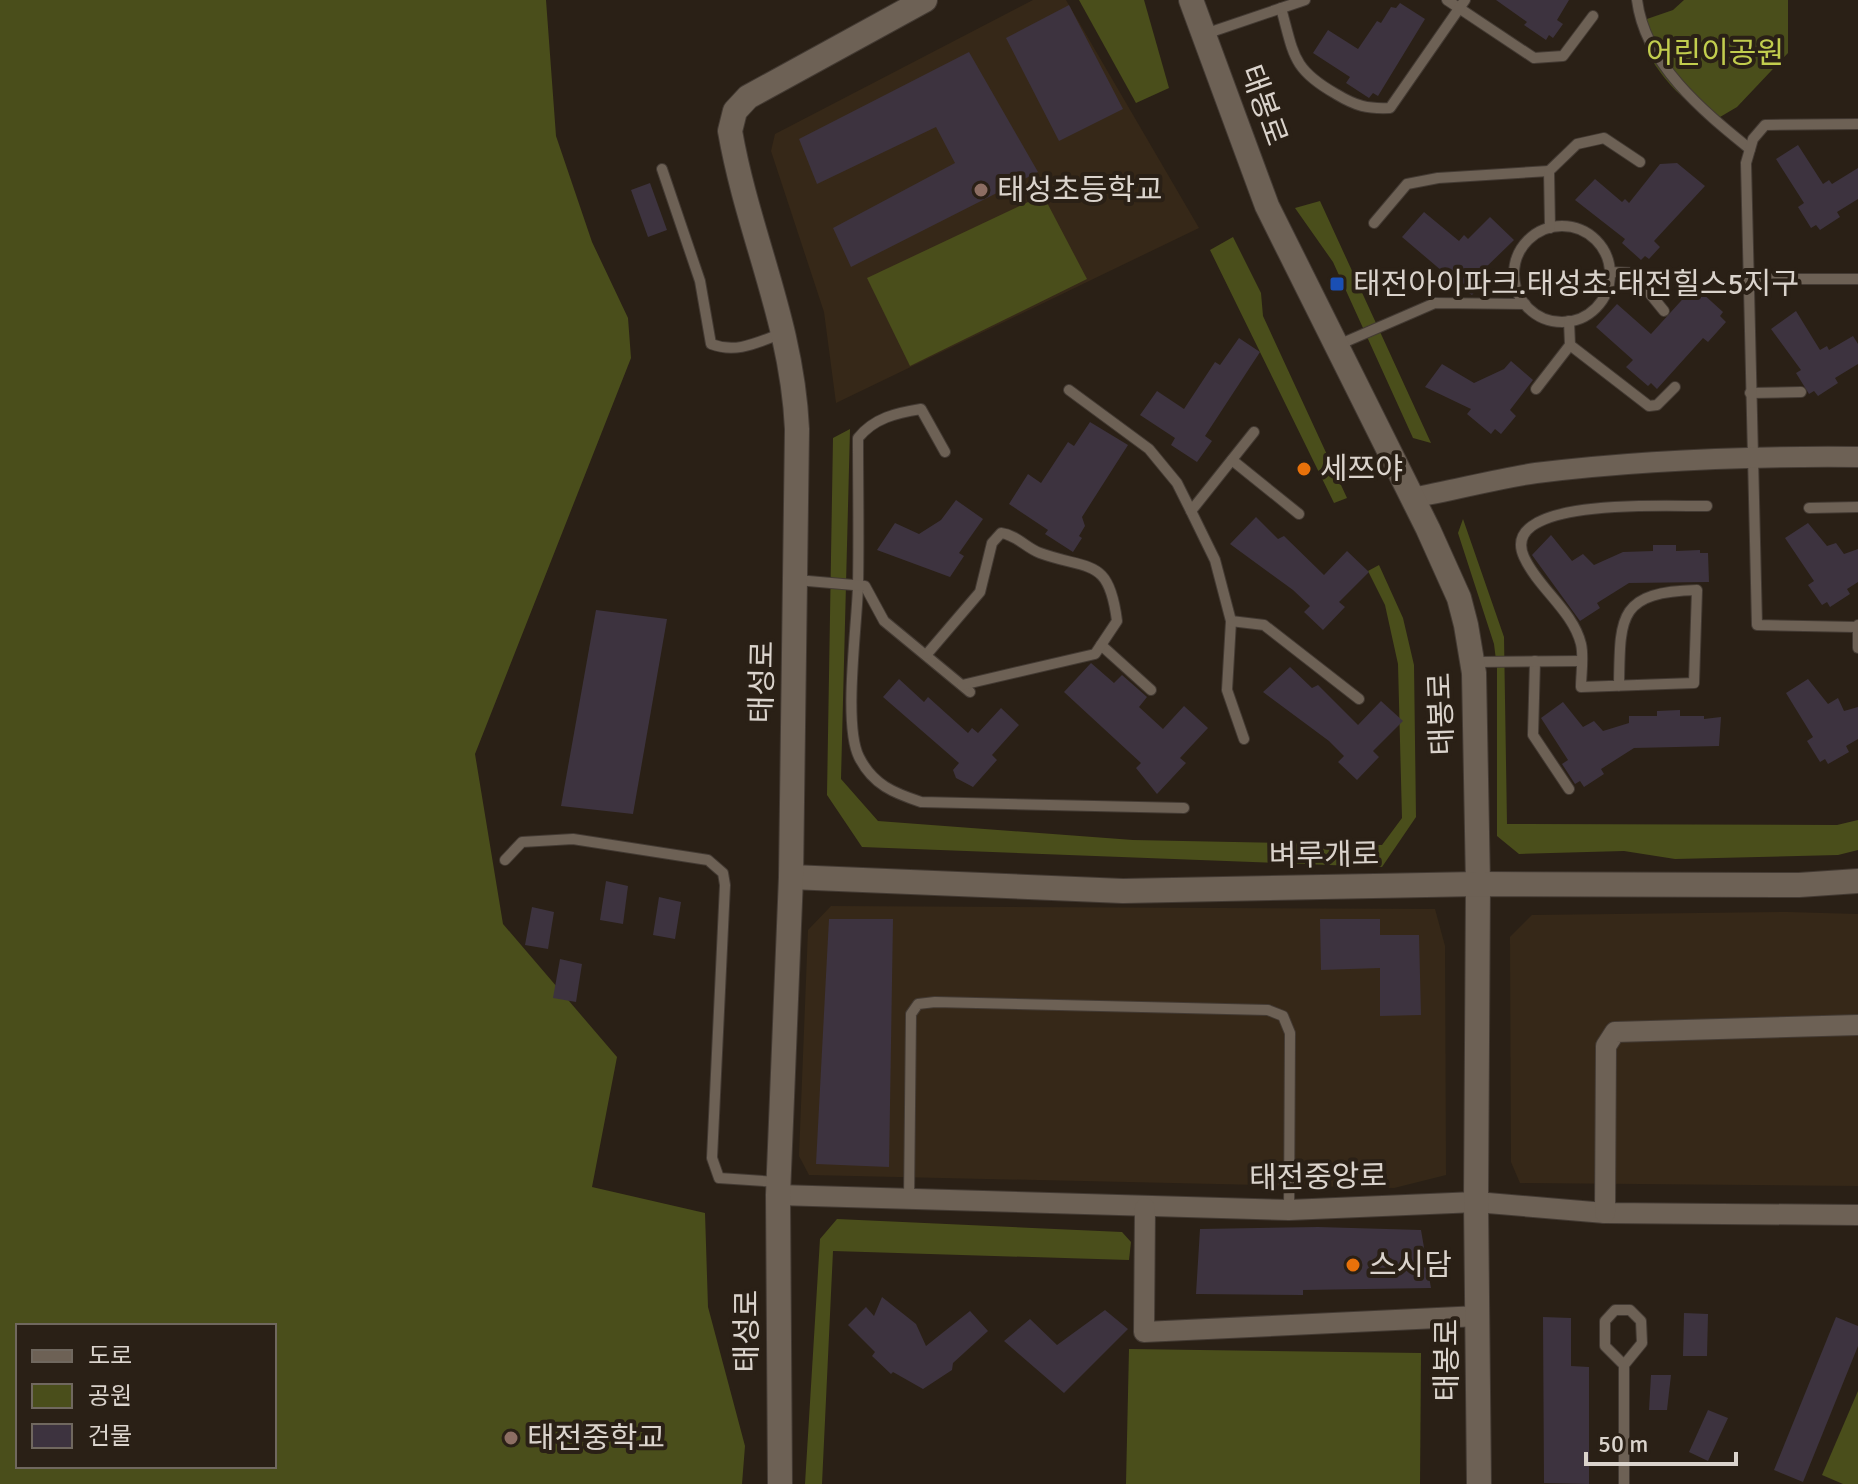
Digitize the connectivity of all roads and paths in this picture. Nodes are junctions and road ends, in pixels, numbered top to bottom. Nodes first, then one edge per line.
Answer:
1 (1191, 0) edge
2 (1305, 0) edge
3 (1447, 0) edge
4 (1637, 0) edge
5 (915, 2) edge
6 (1462, 4) edge
7 (1281, 8) junction
8 (1593, 16) dead end
9 (1203, 34) junction
10 (1858, 124) edge
11 (1750, 149) junction
12 (1640, 162) dead end
13 (662, 169) dead end
14 (1549, 171) junction
15 (1374, 223) dead end
16 (1550, 228) junction
17 (1610, 272) junction
18 (1748, 279) junction
19 (1858, 279) edge
20 (1525, 304) junction
21 (1664, 311) dead end
22 (1569, 321) junction
23 (784, 332) junction
24 (1336, 345) junction
25 (1570, 345) junction
26 (1675, 387) dead end
27 (1536, 389) dead end
28 (1069, 390) dead end
29 (1801, 392) dead end
30 (1750, 393) junction
31 (1254, 432) dead end
32 (945, 452) dead end
33 (1858, 457) edge
34 (1751, 458) junction
35 (1232, 460) junction
36 (1411, 498) junction
37 (1707, 506) dead end
38 (1858, 507) edge
39 (1809, 508) dead end
40 (1191, 511) junction
41 (1299, 514) dead end
42 (795, 580) junction
43 (858, 585) junction
44 (1231, 621) junction
45 (1857, 626) edge
46 (1101, 645) junction
47 (1858, 648) edge
48 (927, 654) junction
49 (1535, 661) junction
50 (1581, 661) junction
51 (1472, 662) junction
52 (1619, 686) junction
53 (1151, 690) dead end
54 (1359, 699) dead end
55 (1244, 739) dead end
56 (1569, 789) dead end
57 (1184, 808) dead end
58 (505, 860) dead end
59 (791, 877) junction
60 (1858, 881) edge
61 (1478, 884) junction
62 (1858, 1025) edge
63 (779, 1189) junction
64 (909, 1200) junction
65 (1476, 1202) junction
66 (1145, 1208) junction
67 (1289, 1210) junction
68 (1605, 1213) junction
69 (1858, 1215) edge
70 (1479, 1316) junction
71 (1624, 1365) junction
72 (780, 1484) edge
73 (1479, 1484) edge
74 (1624, 1484) edge

1 - 9 street, 태봉로
2 - 7 lane
3 - 6 lane
4 - 11 lane
5 - 23 street, 태성로
6 - 7 lane
6 - 8 lane
7 - 9 lane
9 - 24 street, 태봉로
10 - 11 lane
11 - 18 lane
12 - 14 lane
13 - 23 lane
14 - 15 lane
14 - 16 lane
16 - 17 lane
16 - 20 lane
17 - 21 lane
17 - 22 lane
18 - 19 lane
18 - 30 lane
20 - 22 lane
20 - 24 lane
22 - 25 lane
23 - 42 street, 태성로
24 - 36 street, 태봉로
25 - 26 lane
25 - 27 lane
28 - 40 lane
29 - 30 lane
30 - 34 lane
31 - 35 lane
32 - 43 lane
33 - 34 street
34 - 36 street
34 - 45 lane
35 - 40 lane
35 - 41 lane
36 - 51 street, 태봉로
37 - 50 lane
38 - 39 lane
40 - 44 lane
42 - 43 lane
42 - 59 street, 태성로
43 - 48 lane
43 - 57 lane
44 - 54 lane
44 - 55 lane
45 - 47 lane
46 - 48 lane
46 - 48 lane
46 - 53 lane
49 - 50 lane
49 - 51 lane
49 - 56 lane
50 - 52 lane
51 - 61 street, 태봉로
52 - 52 lane
58 - 63 lane
59 - 61 street, 벼루개로
59 - 63 street, 태성로
60 - 61 street, 벼루개로
61 - 65 street, 태봉로
62 - 68 street
63 - 64 street, 태전중앙로
63 - 72 street, 태성로
64 - 66 street, 태전중앙로
64 - 67 lane
65 - 67 street, 태전중앙로
65 - 68 street, 태전중앙로
65 - 70 street, 태봉로
66 - 67 street, 태전중앙로
66 - 70 street
68 - 69 street, 태전중앙로
70 - 73 street, 태봉로
71 - 71 lane
71 - 74 lane

